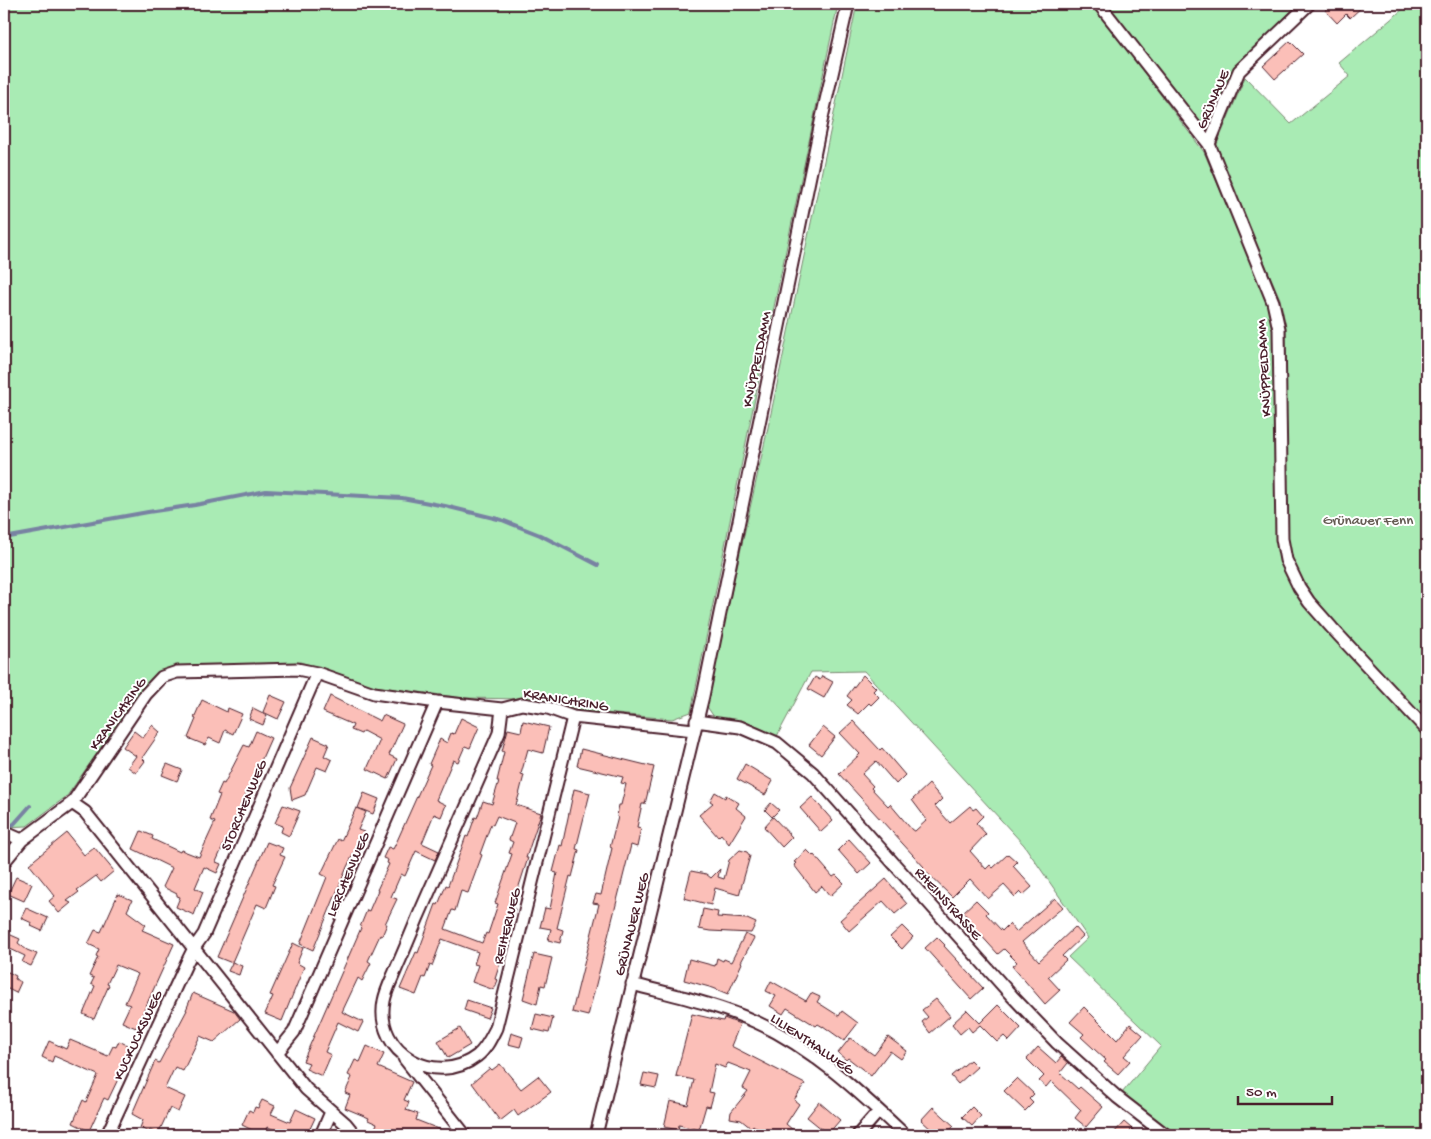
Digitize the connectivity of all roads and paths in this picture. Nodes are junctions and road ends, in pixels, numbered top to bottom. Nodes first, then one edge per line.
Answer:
1 (848, 4) edge
2 (1098, 4) edge
3 (1309, 4) edge
4 (1424, 4) edge
5 (1427, 8) edge
6 (1209, 144) junction
7 (317, 673) junction
8 (437, 702) junction
9 (502, 709) junction
10 (573, 717) junction
11 (695, 725) junction
12 (1427, 730) edge
13 (72, 803) junction
14 (4, 832) edge
15 (22, 840) junction
16 (4, 862) edge
17 (194, 948) junction
18 (632, 984) junction
19 (277, 1053) junction
20 (400, 1053) junction
21 (879, 1111) junction
22 (331, 1112) junction
23 (107, 1135) edge
24 (321, 1135) edge
25 (354, 1135) edge
26 (465, 1135) edge
27 (596, 1135) edge
28 (858, 1135) edge
29 (905, 1135) edge
30 (1166, 1135) edge

1 - 11 street, KNÜPPELDAMM
2 - 6 street, KNÜPPELDAMM
3 - 6 street, GRÜNAUE
4 - 5 lane
6 - 12 street, KNÜPPELDAMM
7 - 8 street, KRANICHRING
7 - 13 street, KRANICHRING
7 - 17 street, STORCHENWEG
8 - 9 street, KRANICHRING
8 - 19 street, LERCHENWEG
9 - 10 street, KRANICHRING
9 - 20 street
10 - 11 street, KRANICHRING
10 - 20 street, REIHERWEG
11 - 18 street, GRÜNAUER WEG
11 - 30 street, RHEINSTRASSE
13 - 15 street, KRANICHRING
13 - 17 street
14 - 15 street
15 - 16 street, KRANICHRING
17 - 19 street
17 - 23 street, KUCKUCKSWEG
18 - 21 street, LILIENTHALWEG
18 - 27 street, GRÜNAUER WEG
19 - 22 street
20 - 26 street
21 - 28 street
21 - 29 street, LILIENTHALWEG
22 - 24 street
22 - 25 street

